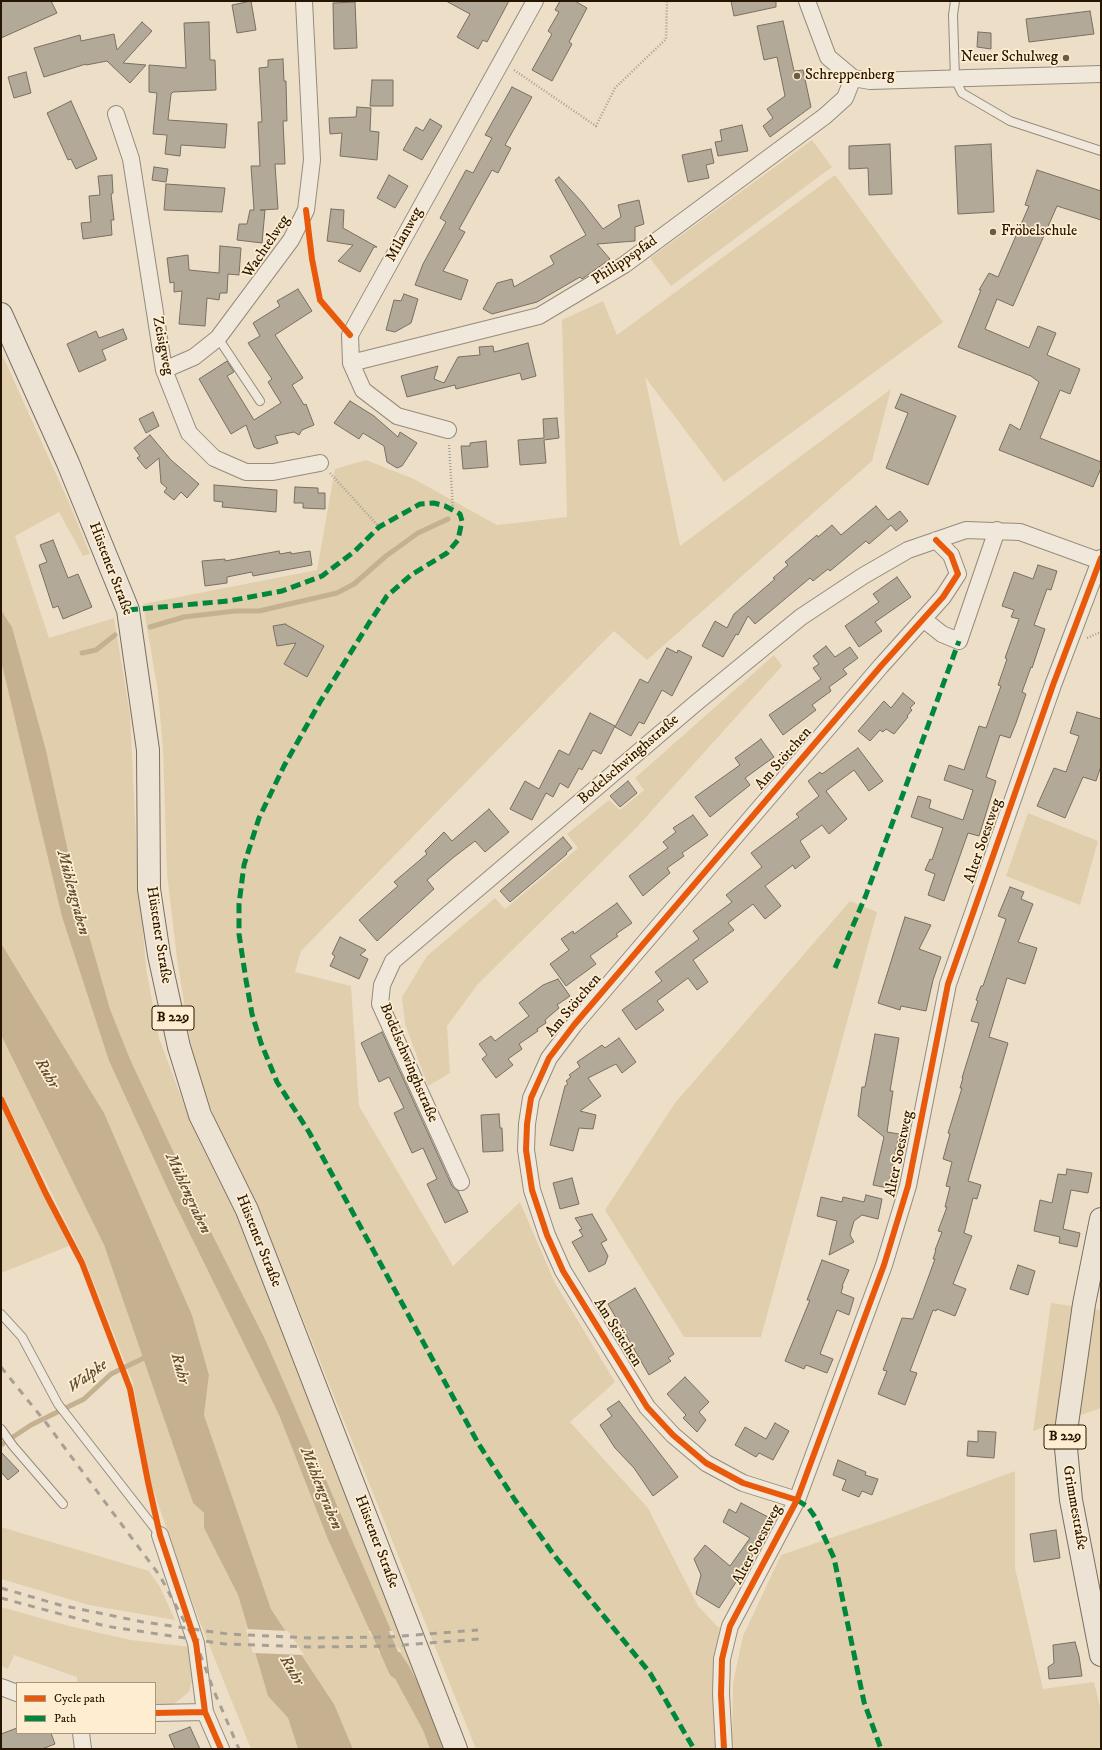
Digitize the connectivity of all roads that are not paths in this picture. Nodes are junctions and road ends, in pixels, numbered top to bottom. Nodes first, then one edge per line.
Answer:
1 (304, 1) edge
2 (535, 1) edge
3 (807, 1) edge
4 (956, 1) edge
5 (1101, 74) edge
6 (853, 78) junction
7 (955, 79) junction
8 (116, 114) dead end
9 (1101, 151) edge
10 (1, 314) edge
11 (218, 338) junction
12 (351, 363) junction
13 (164, 370) junction
14 (260, 400) dead end
15 (448, 430) dead end
16 (320, 463) road end
17 (997, 530) junction
18 (936, 540) junction
19 (1100, 560) edge
20 (923, 619) junction
21 (461, 1182) dead end
22 (1101, 1219) edge
23 (1, 1314) edge
24 (4, 1433) edge
25 (797, 1500) junction
26 (63, 1504) dead end
27 (160, 1535) joint
28 (1101, 1655) edge
29 (1, 1687) edge
30 (16, 1693) edge
31 (156, 1712) edge
32 (204, 1712) junction
33 (81, 1734) edge
34 (83, 1749) edge
35 (221, 1749) edge
36 (456, 1749) edge
37 (724, 1749) edge

1 - 11 street, Wachtelweg
2 - 12 street, Milanweg
3 - 6 street
4 - 7 lane
5 - 7 street
6 - 7 street
6 - 12 street, Philippspfad
7 - 9 lane
8 - 13 street, Zeisigweg
10 - 36 main road, Hüstener Straße / B 229
11 - 13 street, Wachtelweg
11 - 14 lane
12 - 15 street, Milanweg
13 - 16 street, Zeisigweg
17 - 18 street, Bodelschwinghstraße
17 - 19 street, Bodelschwinghstraße
17 - 20 street
18 - 20 street, Am Stötchen
18 - 21 street, Bodelschwinghstraße
19 - 25 street, Alter Soestweg
20 - 25 street, Am Stötchen
22 - 28 main road, Grimmestraße / B 229
23 - 27 lane
24 - 26 lane
25 - 37 street, Alter Soestweg
27 - 32 street
29 - 30 street
31 - 32 street
32 - 35 street
33 - 34 street

